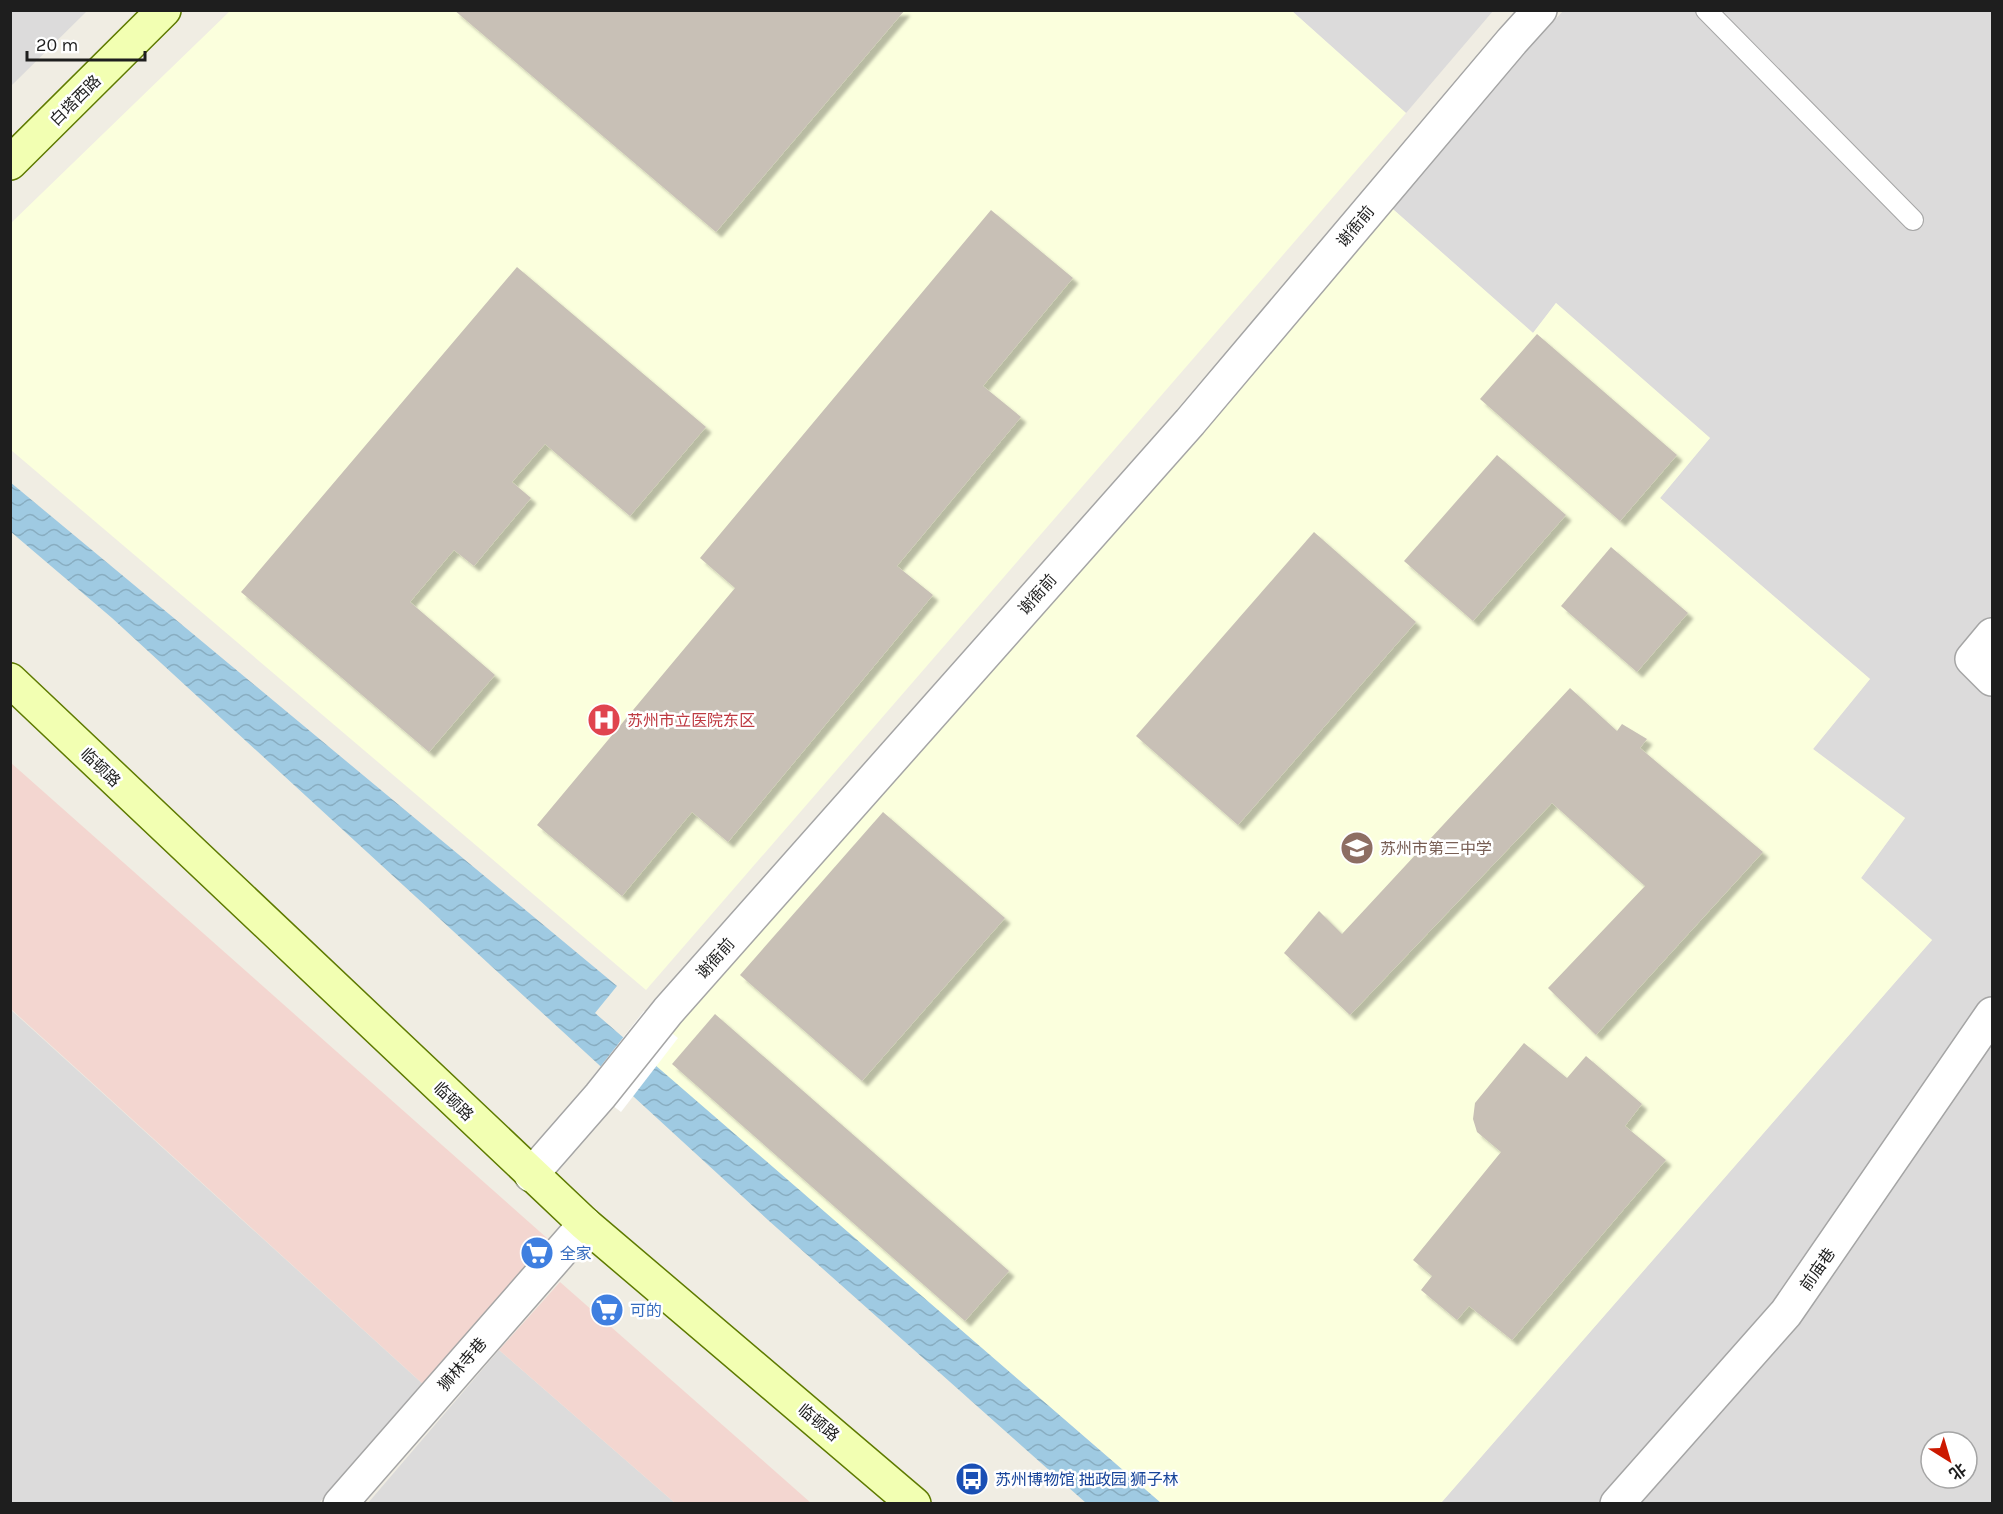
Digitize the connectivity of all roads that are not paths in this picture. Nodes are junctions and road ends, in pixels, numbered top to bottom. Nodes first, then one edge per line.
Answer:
1 (164, 10) edge
2 (1540, 10) edge
3 (1706, 10) edge
4 (10, 164) edge
5 (1913, 220) dead end
6 (1992, 635) edge
7 (1992, 678) edge
8 (10, 680) edge
9 (1992, 1014) edge
10 (531, 1175) junction
11 (585, 1224) junction
12 (340, 1503) edge
13 (914, 1503) edge
14 (1617, 1503) edge

1 - 4 main road, 白塔西路
2 - 10 street, 谢衙前
3 - 5 lane
6 - 7 street
8 - 10 main road, 临顿路
9 - 14 street, 前庙巷
10 - 11 main road, 临顿路
11 - 12 street, 狮林寺巷
11 - 13 main road, 临顿路

